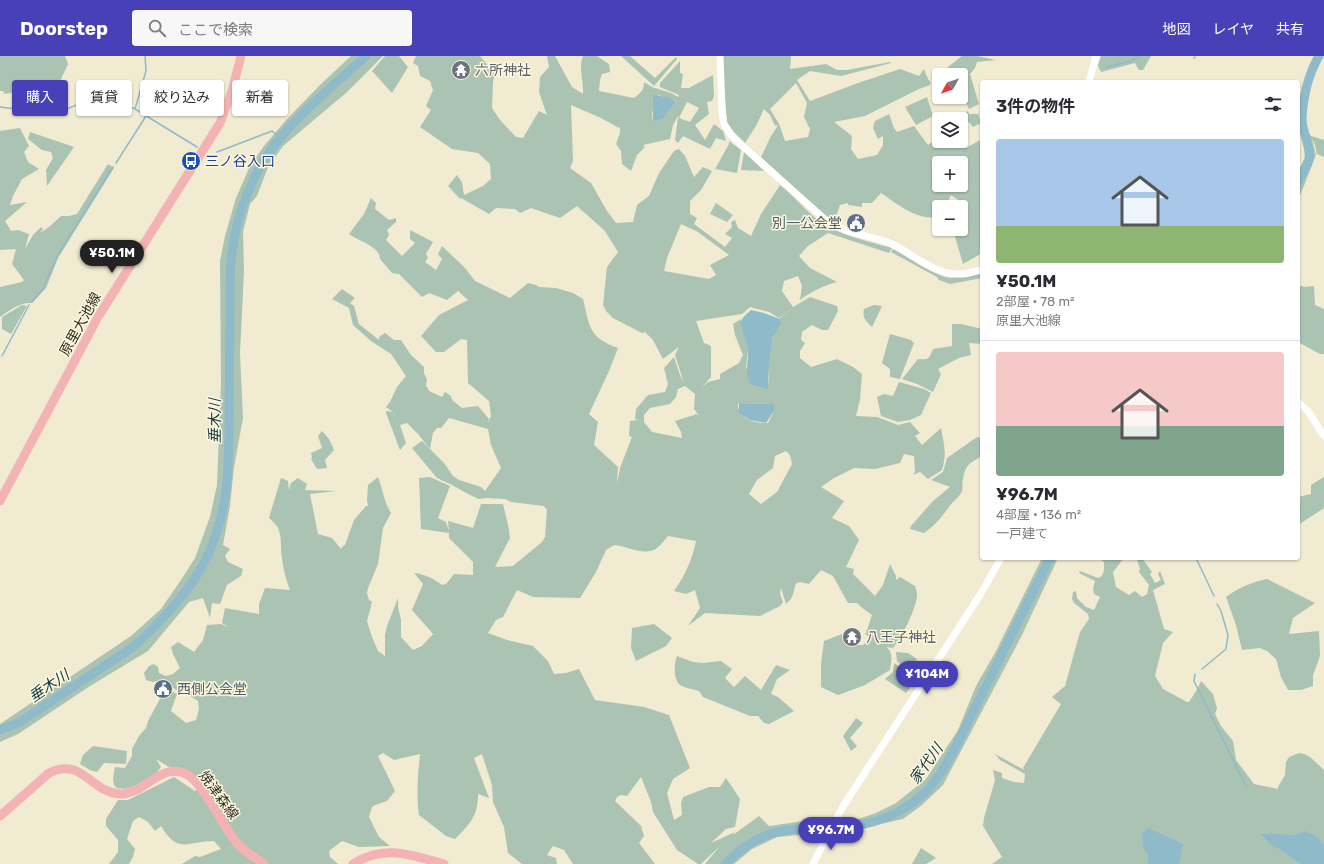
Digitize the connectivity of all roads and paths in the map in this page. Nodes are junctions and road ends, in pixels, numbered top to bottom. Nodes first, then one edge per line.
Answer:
1 (241, 56) edge
2 (720, 56) edge
3 (1096, 56) edge
4 (1090, 80) edge
5 (980, 270) edge
6 (1300, 404) edge
7 (1324, 436) edge
8 (0, 501) edge
9 (1000, 560) edge
10 (0, 816) edge
11 (264, 864) edge
12 (353, 864) edge
13 (444, 864) edge
14 (813, 864) edge

1 - 8 main road, 原里大池線
2 - 5 street
3 - 4 street
6 - 7 street
9 - 14 street
10 - 11 main road, 焼津森線
12 - 13 main road

